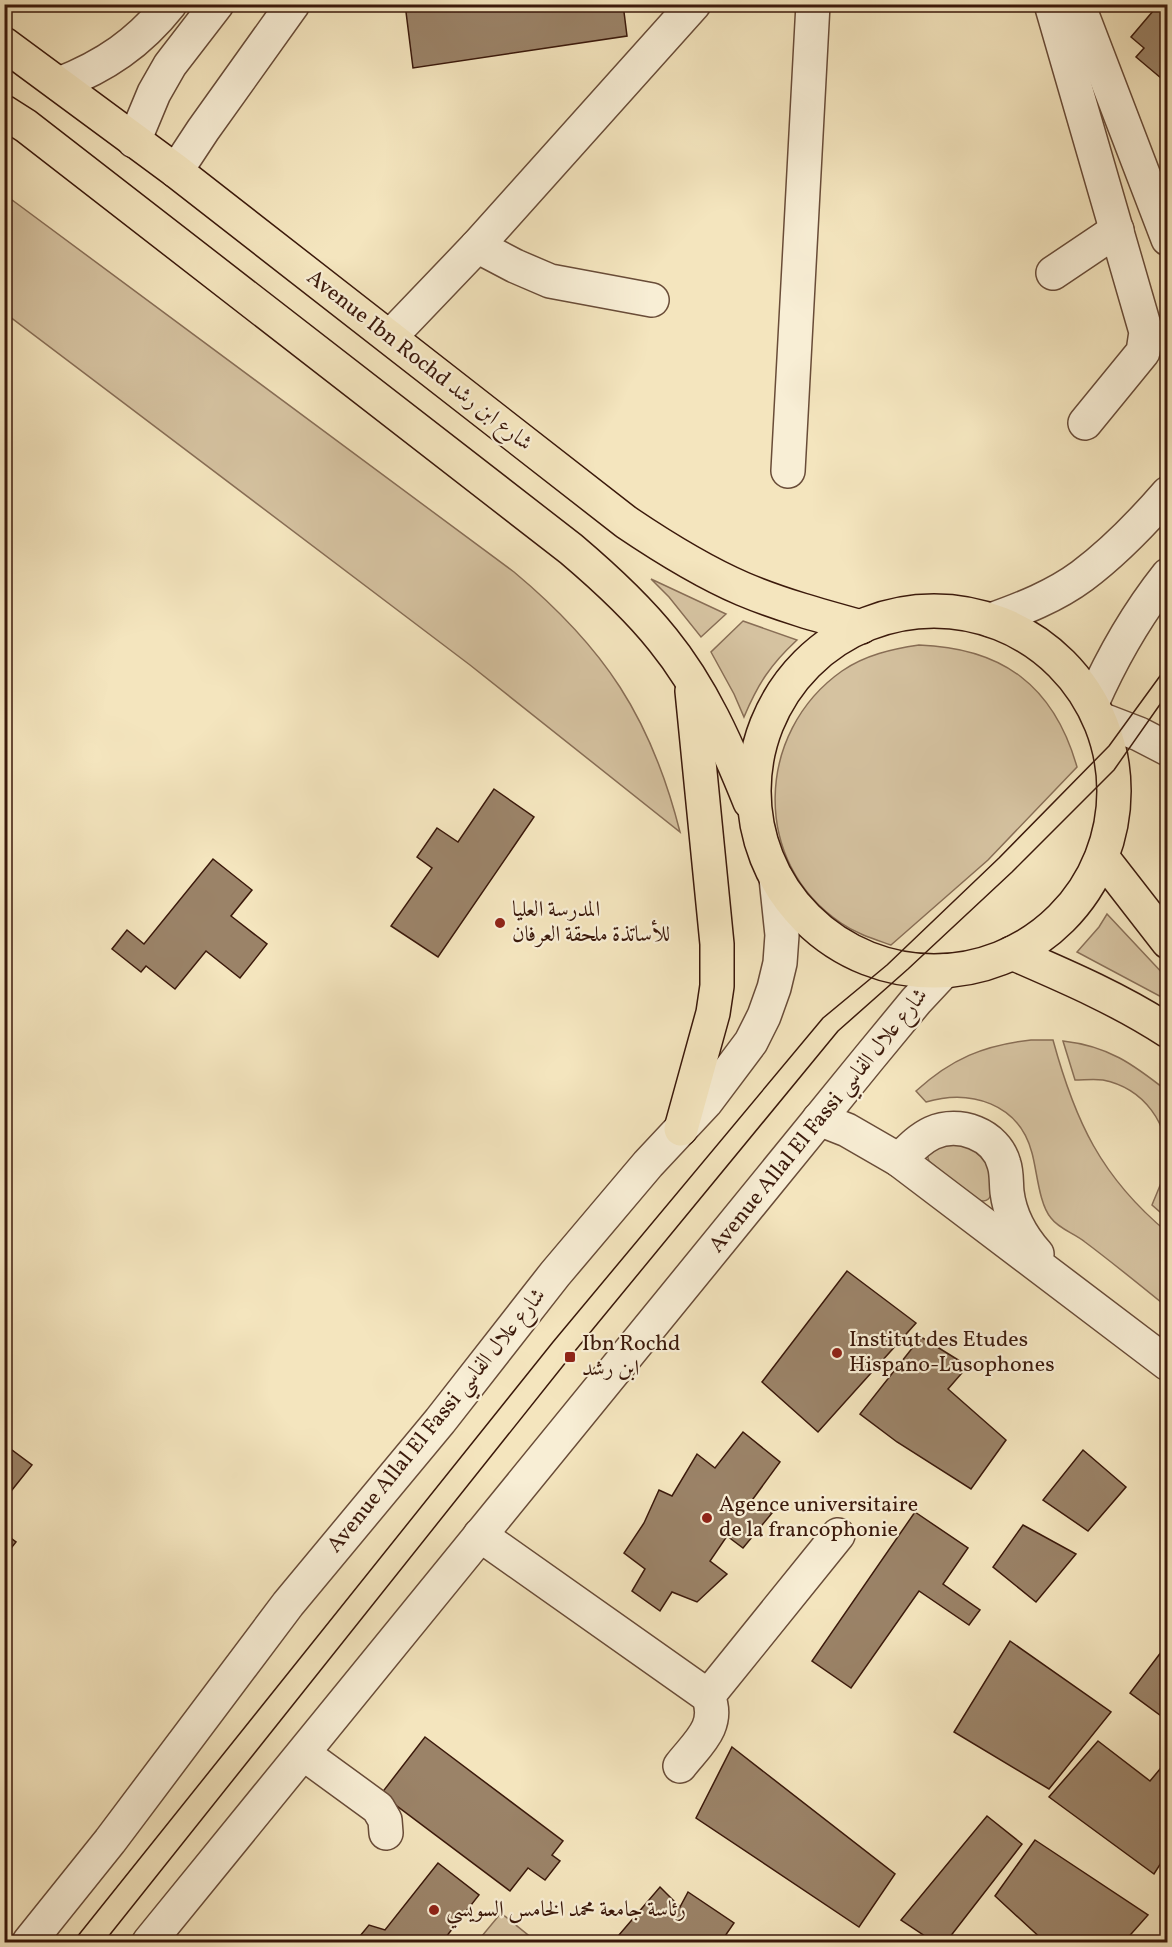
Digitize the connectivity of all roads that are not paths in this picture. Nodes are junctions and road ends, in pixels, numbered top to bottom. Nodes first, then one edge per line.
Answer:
1 (170, 4) edge
2 (217, 4) edge
3 (293, 4) edge
4 (694, 4) edge
5 (813, 4) edge
6 (1051, 4) edge
7 (1078, 4) edge
8 (4, 44) edge
9 (59, 84) junction
10 (4, 112) edge
11 (134, 141) junction
12 (176, 171) junction
13 (1117, 230) junction
14 (1167, 239) edge
15 (477, 246) junction
16 (1053, 273) dead end
17 (652, 300) dead end
18 (390, 338) junction
19 (1085, 423) dead end
20 (788, 471) dead end
21 (1167, 493) edge
22 (1167, 575) edge
23 (991, 620) junction
24 (861, 627) junction
25 (691, 680) junction
26 (1096, 711) junction
27 (1167, 749) edge
28 (755, 814) junction
29 (1102, 857) junction
30 (776, 878) junction
31 (1165, 932) edge
32 (1012, 953) junction
33 (944, 971) junction
34 (1167, 1031) edge
35 (819, 1119) junction
36 (681, 1129) junction
37 (899, 1160) junction
38 (1062, 1282) junction
39 (1167, 1364) edge
40 (480, 1535) junction
41 (838, 1535) dead end
42 (708, 1696) junction
43 (304, 1754) junction
44 (680, 1766) dead end
45 (386, 1833) dead end
46 (29, 1942) edge
47 (149, 1942) edge

1 - 9 street
2 - 11 street
3 - 12 street
4 - 15 street
5 - 20 street
6 - 13 street
7 - 14 street
8 - 9 main road, Avenue Ibn Rochd شارع ابن رشد
9 - 11 main road, Avenue Ibn Rochd شارع ابن رشد
10 - 25 main road
11 - 12 main road, Avenue Ibn Rochd شارع ابن رشد
12 - 18 main road, Avenue Ibn Rochd شارع ابن رشد
13 - 16 street
13 - 19 street
15 - 17 street
15 - 18 street
18 - 24 main road, Avenue Ibn Rochd شارع ابن رشد
21 - 23 street
22 - 26 street
23 - 24 main road
23 - 26 main road
24 - 28 main road
25 - 28 main road
25 - 36 main road
26 - 27 street
26 - 29 main road
28 - 30 main road
29 - 31 main road
29 - 32 main road
30 - 33 main road
30 - 36 street, Avenue Allal El Fassi شارع علال الفاسي
32 - 33 main road
32 - 34 main road
33 - 35 street, Avenue Allal El Fassi شارع علال الفاسي
35 - 37 street
35 - 40 street, Avenue Allal El Fassi شارع علال الفاسي
36 - 46 street, Avenue Allal El Fassi شارع علال الفاسي
37 - 38 street
37 - 38 street
38 - 39 street
40 - 42 street
40 - 43 street, Avenue Allal El Fassi شارع علال الفاسي
41 - 42 street
42 - 44 street
43 - 45 street
43 - 47 street, Avenue Allal El Fassi شارع علال الفاسي

